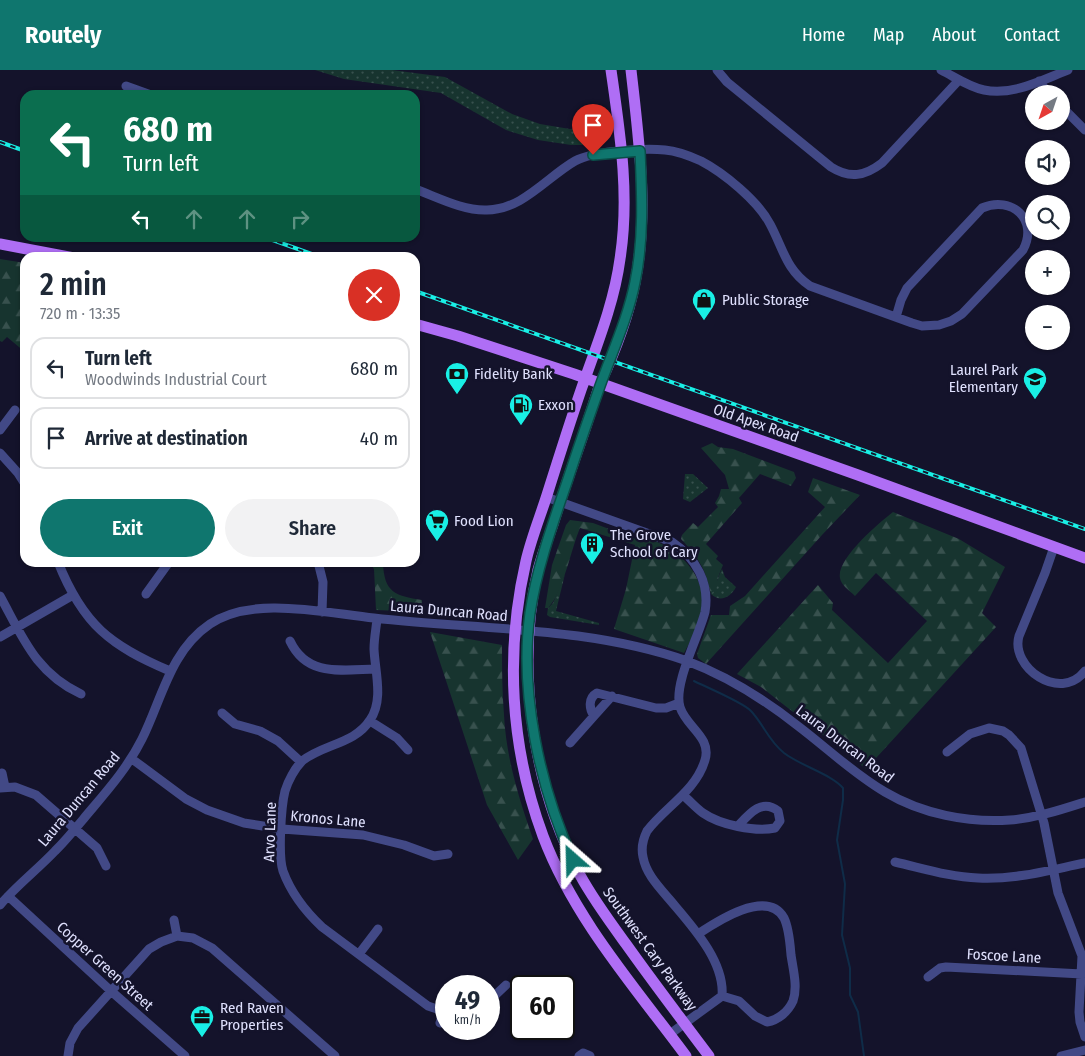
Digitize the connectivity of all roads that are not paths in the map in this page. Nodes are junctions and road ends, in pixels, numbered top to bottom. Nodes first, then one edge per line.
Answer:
1 (611, 70) edge
2 (631, 70) edge
3 (717, 70) edge
4 (942, 70) edge
5 (1068, 70) edge
6 (959, 80) junction
7 (1039, 81) junction
8 (1042, 85) edge
9 (126, 86) dead end
10 (137, 90) edge
11 (1070, 115) edge
12 (1085, 130) edge
13 (640, 151) junction
14 (622, 152) junction
15 (420, 191) edge
16 (0, 244) edge
17 (42, 252) edge
18 (896, 317) junction
19 (420, 325) edge
20 (585, 378) junction
21 (600, 384) junction
22 (15, 410) dead end
23 (0, 430) edge
24 (0, 453) edge
25 (20, 476) edge
26 (546, 497) junction
27 (560, 502) junction
28 (1054, 547) junction
29 (1085, 558) edge
30 (60, 567) edge
31 (165, 567) edge
32 (319, 567) edge
33 (146, 594) dead end
34 (73, 595) junction
35 (0, 596) edge
36 (322, 612) junction
37 (378, 619) junction
38 (17, 627) junction
39 (514, 631) junction
40 (529, 632) junction
41 (0, 636) edge
42 (290, 641) dead end
43 (687, 662) junction
44 (375, 669) junction
45 (170, 671) junction
46 (1085, 671) edge
47 (81, 694) dead end
48 (612, 696) junction
49 (679, 703) junction
50 (222, 713) dead end
51 (594, 716) junction
52 (370, 720) junction
53 (570, 743) dead end
54 (408, 750) dead end
55 (947, 752) dead end
56 (132, 758) junction
57 (301, 762) junction
58 (2, 772) dead end
59 (2, 787) edge
60 (683, 795) junction
61 (1085, 802) edge
62 (1042, 815) junction
63 (738, 826) dead end
64 (75, 828) junction
65 (282, 829) junction
66 (448, 854) dead end
67 (895, 862) dead end
68 (1085, 862) edge
69 (106, 866) dead end
70 (1054, 870) junction
71 (8, 896) junction
72 (0, 905) edge
73 (174, 920) dead end
74 (378, 928) dead end
75 (698, 934) junction
76 (177, 936) junction
77 (360, 954) junction
78 (1082, 974) junction
79 (928, 977) dead end
80 (506, 985) dead end
81 (111, 991) junction
82 (500, 991) edge
83 (722, 996) junction
84 (435, 1009) edge
85 (685, 1024) junction
86 (670, 1034) junction
87 (1085, 1037) edge
88 (1085, 1050) edge
89 (68, 1056) edge
90 (185, 1056) edge
91 (335, 1056) edge
92 (578, 1056) edge
93 (590, 1056) edge
94 (686, 1056) edge
95 (710, 1056) edge
96 (1061, 1056) edge

1 - 14 main road
2 - 13 main road, Southwest Cary Parkway
3 - 6 street
4 - 6 street
5 - 7 street
6 - 7 street
7 - 8 street
9 - 10 street
11 - 12 street
13 - 14 street
13 - 18 street
13 - 21 main road, Southwest Cary Parkway
14 - 15 street
14 - 20 main road
16 - 17 main road
18 - 18 street
19 - 20 main road, Old Apex Road
20 - 21 main road, Old Apex Road
20 - 26 main road
21 - 27 main road, Southwest Cary Parkway
21 - 28 main road, Old Apex Road
22 - 23 street
24 - 25 street
26 - 27 street
26 - 39 main road
27 - 40 main road, Southwest Cary Parkway
27 - 43 street
28 - 29 main road, Old Apex Road
28 - 46 street
30 - 34 street
31 - 33 street
32 - 36 street
34 - 38 street
34 - 45 street
35 - 38 street
36 - 37 street, Laura Duncan Road
36 - 45 street, Laura Duncan Road
37 - 39 street, Laura Duncan Road
37 - 44 street
38 - 41 street
38 - 47 street
39 - 40 street, Laura Duncan Road
39 - 86 main road
40 - 43 street, Laura Duncan Road
40 - 85 main road, Southwest Cary Parkway
42 - 44 street
43 - 49 street
43 - 62 street, Laura Duncan Road
44 - 52 street
45 - 56 street, Laura Duncan Road
48 - 49 street
48 - 51 street
48 - 51 street
49 - 60 street
50 - 57 street
51 - 53 street
52 - 54 street
52 - 57 street
55 - 62 street
56 - 64 street, Laura Duncan Road
56 - 65 street, Kronos Lane
57 - 65 street, Arvo Lane
58 - 59 street
59 - 64 street
60 - 63 street
60 - 75 street
61 - 62 street, Laura Duncan Road
62 - 70 street
64 - 69 street
64 - 71 street, Laura Duncan Road
65 - 66 street, Kronos Lane
65 - 77 street, Arvo Lane
67 - 70 street
68 - 70 street
70 - 78 street
71 - 72 street, Laura Duncan Road
71 - 81 street, Copper Green Street
73 - 76 street
74 - 77 street
75 - 83 street
75 - 83 street
76 - 81 street
76 - 91 street
77 - 84 street, Arvo Lane
78 - 79 street, Foscoe Lane
78 - 87 street
80 - 82 street
81 - 89 street
81 - 90 street, Copper Green Street
83 - 85 street
85 - 86 street
85 - 95 main road, Southwest Cary Parkway
86 - 94 main road
88 - 96 street
92 - 93 street

